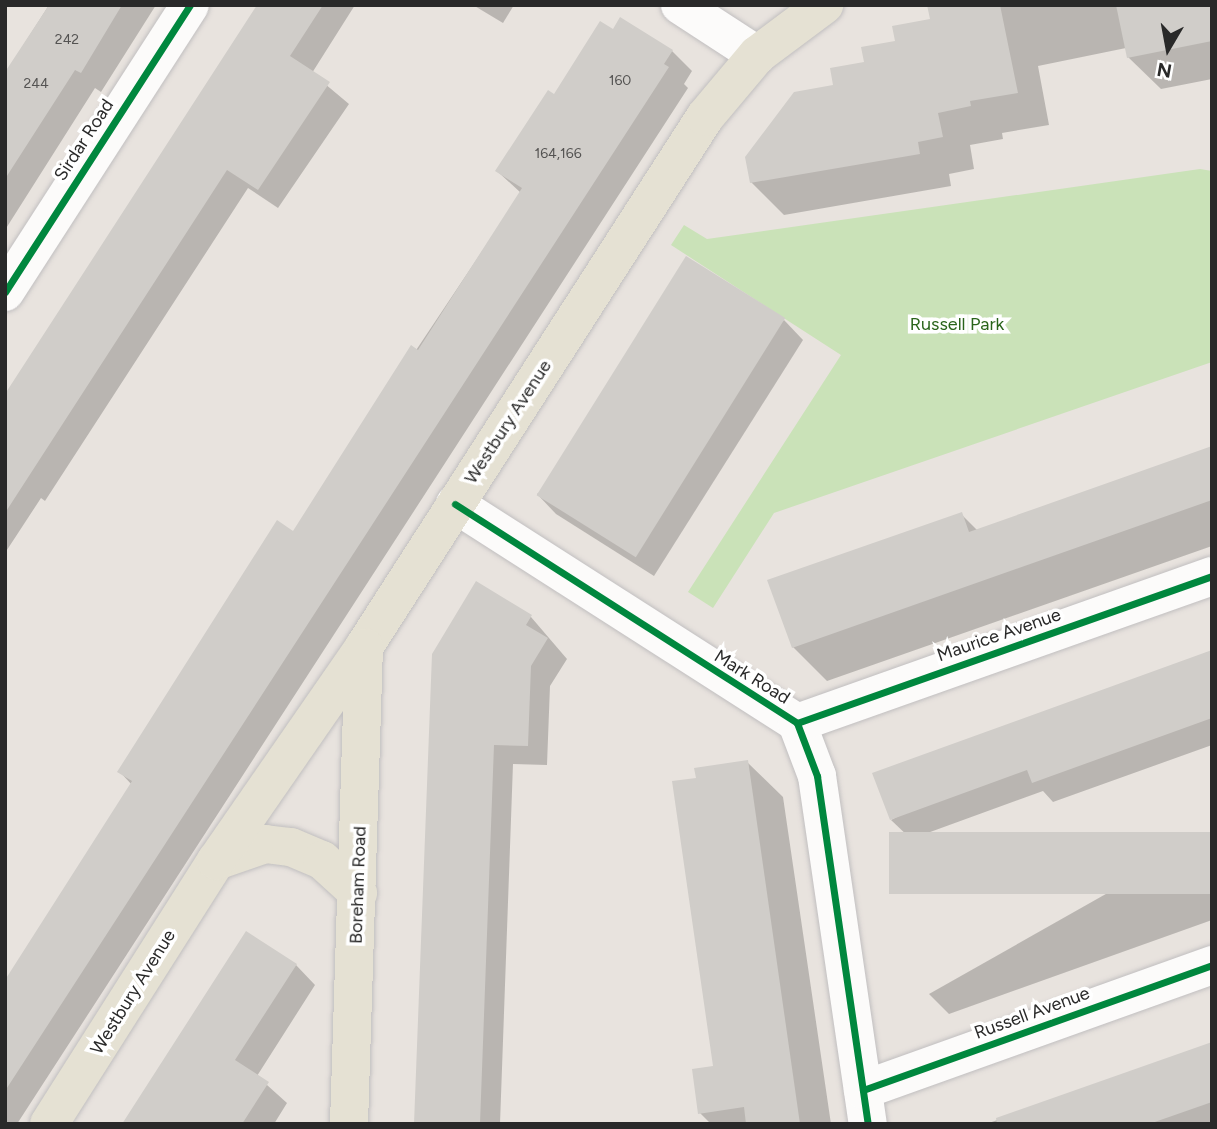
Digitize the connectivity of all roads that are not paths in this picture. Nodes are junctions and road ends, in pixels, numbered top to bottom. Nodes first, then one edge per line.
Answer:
1 (190, 5) edge
2 (680, 5) edge
3 (824, 5) edge
4 (757, 55) junction
5 (5, 292) edge
6 (455, 504) junction
7 (1212, 576) edge
8 (365, 646) junction
9 (797, 723) junction
10 (216, 861) junction
11 (358, 893) junction
12 (1212, 965) edge
13 (866, 1107) edge
14 (49, 1124) edge
15 (349, 1124) edge

1 - 5 street, Sirdar Road
2 - 4 street
3 - 4 main road, Westbury Avenue
4 - 6 main road, Westbury Avenue
6 - 8 main road, Westbury Avenue
6 - 9 street, Mark Road
7 - 9 street, Maurice Avenue
8 - 10 main road, Westbury Avenue
8 - 11 main road, Boreham Road
9 - 13 street, Mark Road
10 - 11 main road
10 - 14 main road, Westbury Avenue
11 - 15 main road, Boreham Road
12 - 13 street, Russell Avenue

